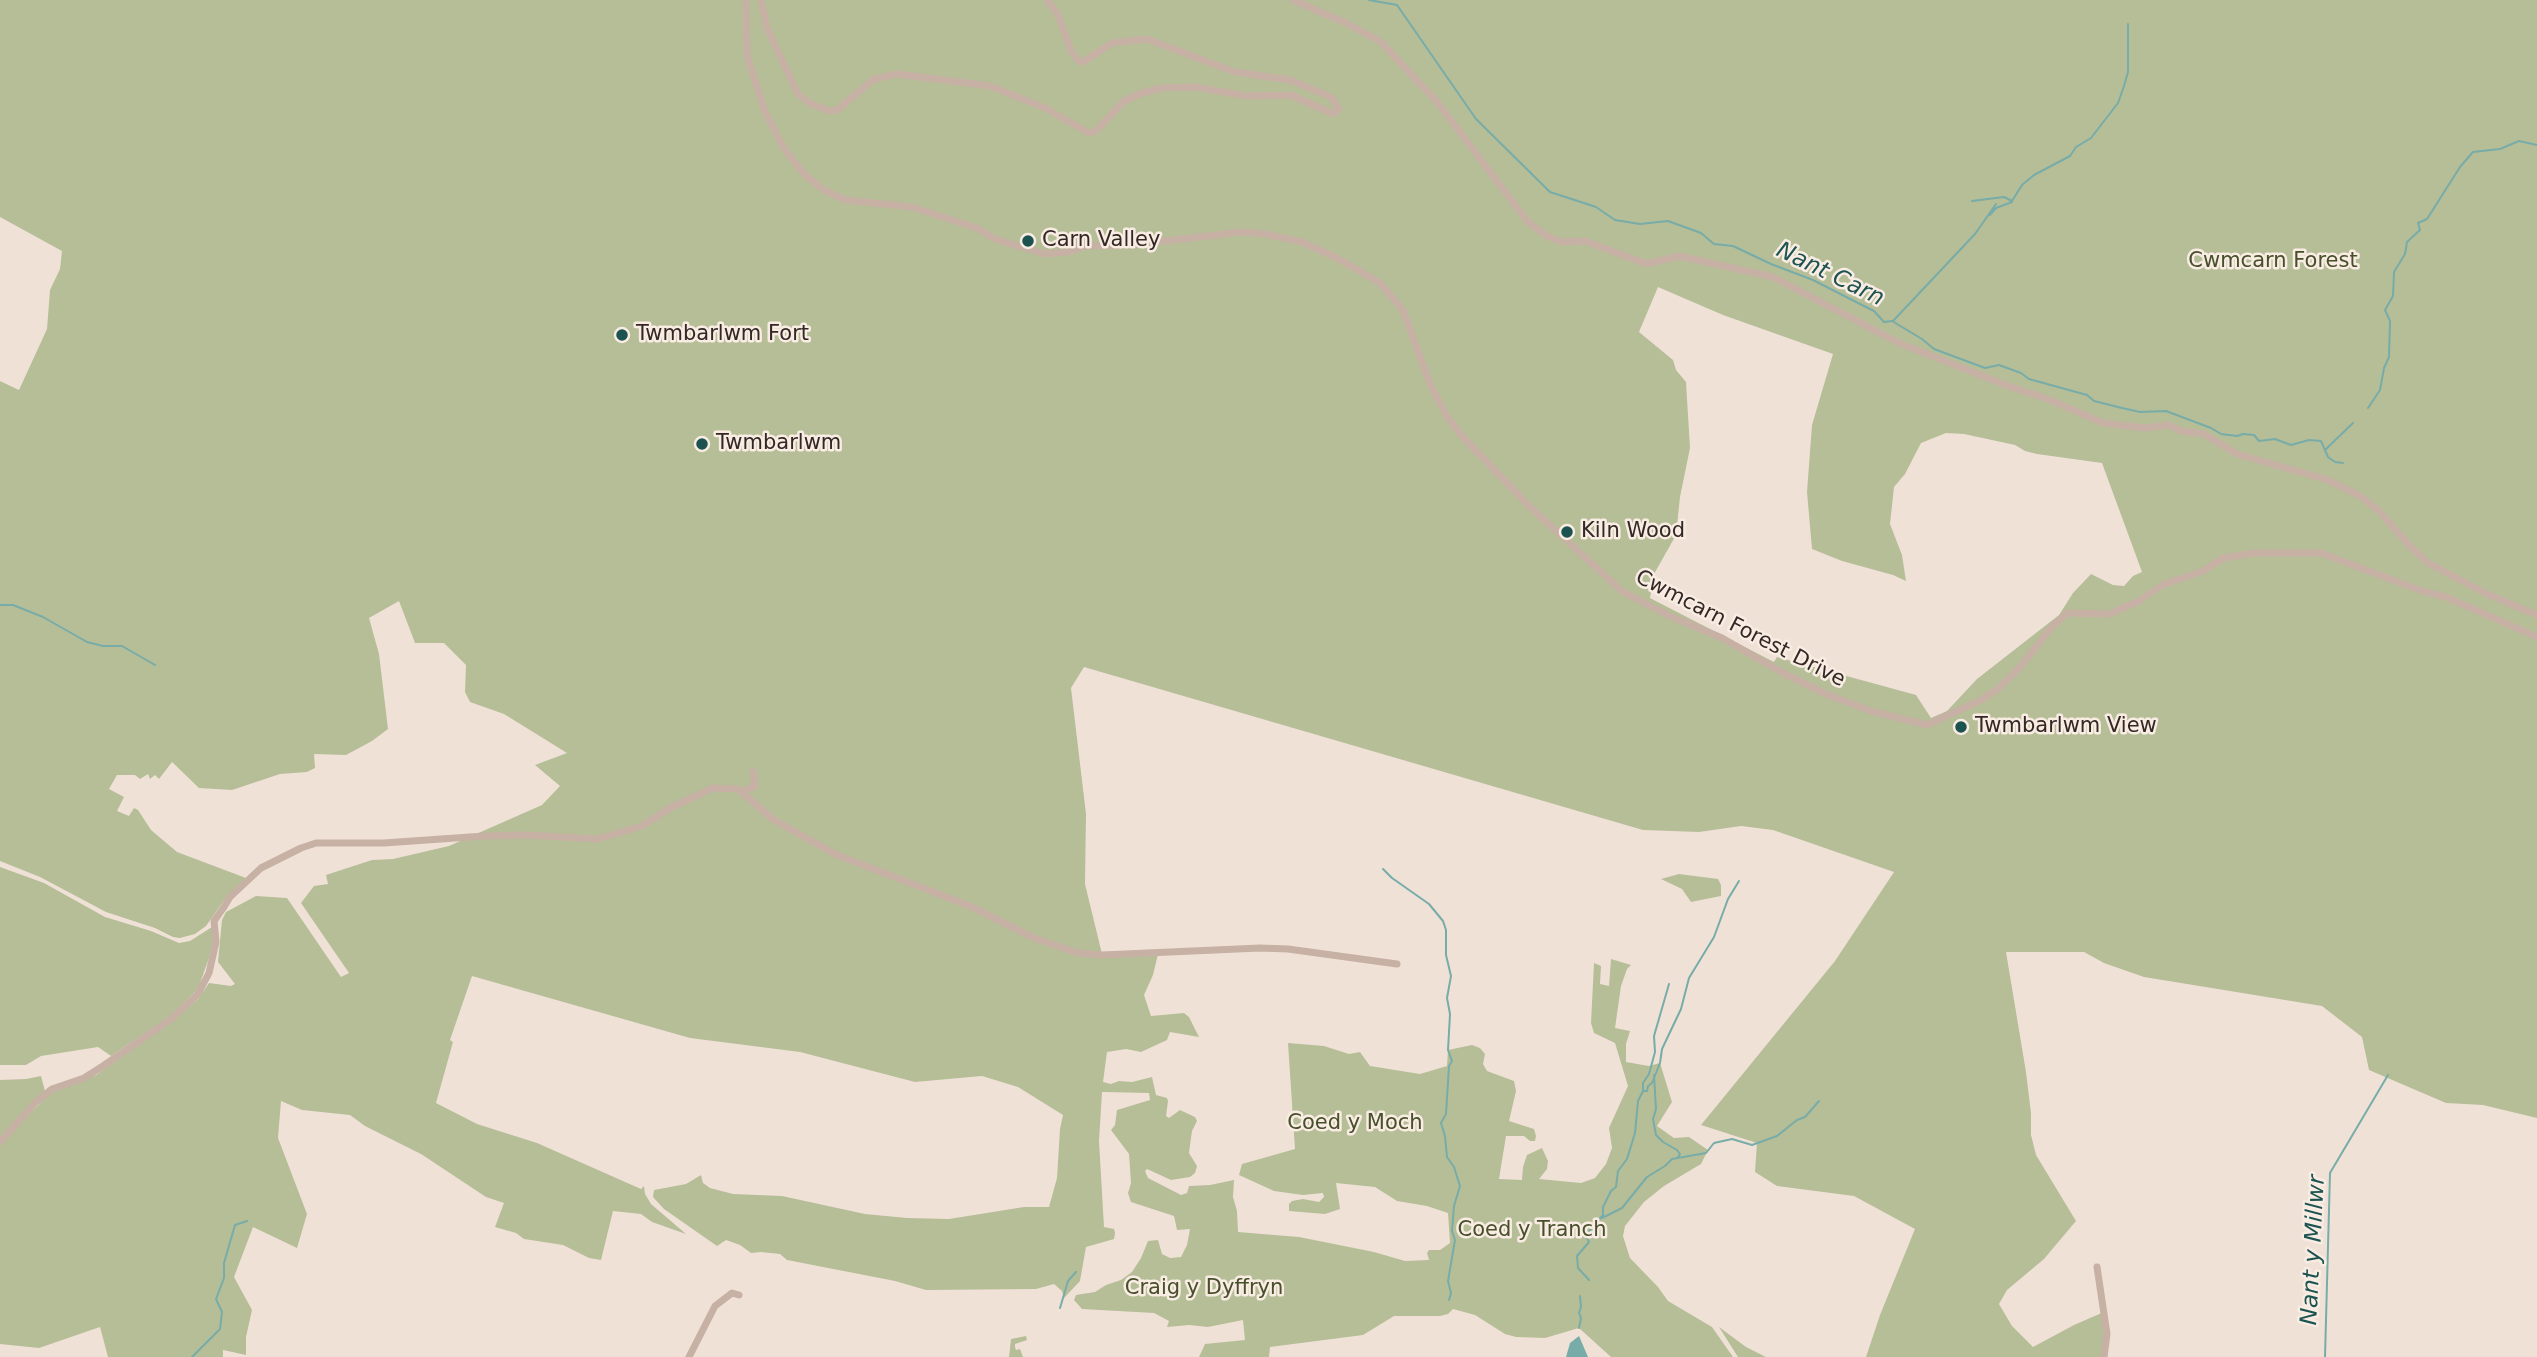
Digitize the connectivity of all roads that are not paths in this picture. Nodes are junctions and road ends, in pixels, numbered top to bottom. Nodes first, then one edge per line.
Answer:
1 (746, 0) edge
2 (761, 0) edge
3 (1047, 0) edge
4 (1293, 0) edge
5 (2537, 615) edge
6 (2537, 637) edge
7 (753, 772) dead end
8 (742, 792) junction
9 (1397, 964) dead end
10 (0, 1142) edge
11 (2097, 1267) dead end
12 (739, 1295) dead end
13 (689, 1357) edge
14 (2104, 1357) edge

1 - 6 street, Cwmcarn Forest Drive
2 - 3 street
4 - 5 street
7 - 8 street
8 - 9 street
8 - 10 street
11 - 14 street
12 - 13 street

